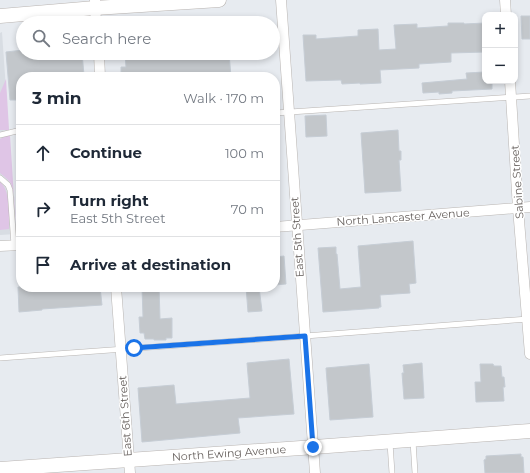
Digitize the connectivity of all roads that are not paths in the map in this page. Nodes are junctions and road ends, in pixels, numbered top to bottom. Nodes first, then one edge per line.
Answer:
1 (219, 0) edge
2 (281, 0) edge
3 (505, 0) edge
4 (95, 4) edge
5 (506, 12) edge
6 (0, 16) edge
7 (96, 16) edge
8 (99, 60) edge
9 (100, 72) edge
10 (510, 84) edge
11 (530, 96) edge
12 (512, 98) junction
13 (288, 112) junction
14 (280, 113) edge
15 (16, 131) edge
16 (0, 135) edge
17 (0, 178) edge
18 (530, 207) edge
19 (518, 208) junction
20 (297, 225) junction
21 (280, 226) edge
22 (16, 237) edge
23 (16, 245) edge
24 (0, 246) edge
25 (116, 292) edge
26 (529, 319) edge
27 (305, 336) junction
28 (120, 350) junction
29 (530, 354) edge
30 (0, 358) edge
31 (530, 431) edge
32 (413, 440) junction
33 (390, 442) junction
34 (313, 447) junction
35 (129, 466) edge
36 (0, 469) edge
37 (315, 473) edge
38 (392, 473) edge
39 (415, 473) edge

1 - 4 street
2 - 13 street, East 5th Street
3 - 5 street
4 - 6 street
4 - 7 street
8 - 9 street
10 - 12 street, Sabine Street
11 - 12 lane
12 - 13 lane
12 - 19 street, Sabine Street
13 - 14 lane
13 - 20 street, East 5th Street
15 - 16 lane
17 - 22 lane
18 - 19 street, North Lancaster Avenue
19 - 20 street, North Lancaster Avenue
19 - 26 street, Sabine Street
20 - 21 street, North Lancaster Avenue
20 - 27 street, East 5th Street
23 - 24 street
25 - 28 street, East 6th Street
26 - 27 lane
26 - 29 street, Sabine Street
27 - 28 lane
27 - 34 street, East 5th Street
28 - 30 lane
28 - 35 street, East 6th Street
31 - 32 street, North Ewing Avenue
32 - 33 street, North Ewing Avenue
32 - 39 lane
33 - 34 street, North Ewing Avenue
33 - 38 lane
34 - 35 street, North Ewing Avenue
34 - 37 street, East 5th Street
35 - 36 street, North Ewing Avenue

